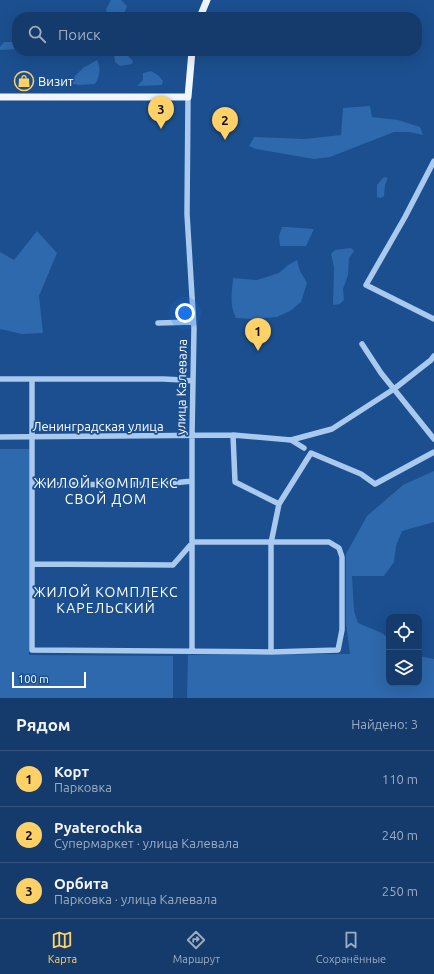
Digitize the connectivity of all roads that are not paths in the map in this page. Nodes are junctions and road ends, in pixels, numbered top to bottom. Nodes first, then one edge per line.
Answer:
1 (207, 0) edge
2 (202, 12) edge
3 (192, 56) edge
4 (188, 97) junction
5 (0, 98) edge
6 (434, 161) edge
7 (434, 319) edge
8 (194, 322) junction
9 (158, 323) dead end
10 (362, 344) dead end
11 (434, 356) edge
12 (0, 379) edge
13 (32, 379) junction
14 (193, 381) junction
15 (394, 389) junction
16 (233, 435) junction
17 (192, 436) junction
18 (0, 437) edge
19 (32, 437) junction
20 (434, 439) edge
21 (291, 440) junction
22 (304, 448) dead end
23 (434, 452) edge
24 (192, 482) junction
25 (32, 485) junction
26 (279, 504) junction
27 (193, 542) junction
28 (272, 543) junction
29 (32, 564) junction
30 (192, 651) junction
31 (271, 652) junction

1 - 2 main road
3 - 4 main road, улица Калевала
4 - 5 main road
4 - 8 street, улица Калевала
6 - 7 street
8 - 9 street
8 - 14 street, улица Калевала
10 - 15 street
11 - 15 street, Ленинградская улица
12 - 13 street
13 - 14 street
13 - 19 street
14 - 17 street, улица Калевала
15 - 20 street
15 - 21 street, Ленинградская улица
16 - 17 street, Ленинградская улица
16 - 21 street, Ленинградская улица
16 - 26 street
17 - 19 street, Ленинградская улица
17 - 24 street, улица Калевала
18 - 19 street, Ленинградская улица
19 - 25 street
21 - 22 street
23 - 26 street
24 - 25 street
24 - 27 street, улица Калевала
25 - 29 street
26 - 28 street
27 - 28 street
27 - 29 street
27 - 30 street, улица Калевала
28 - 31 street
28 - 31 street
29 - 30 street
30 - 31 street

